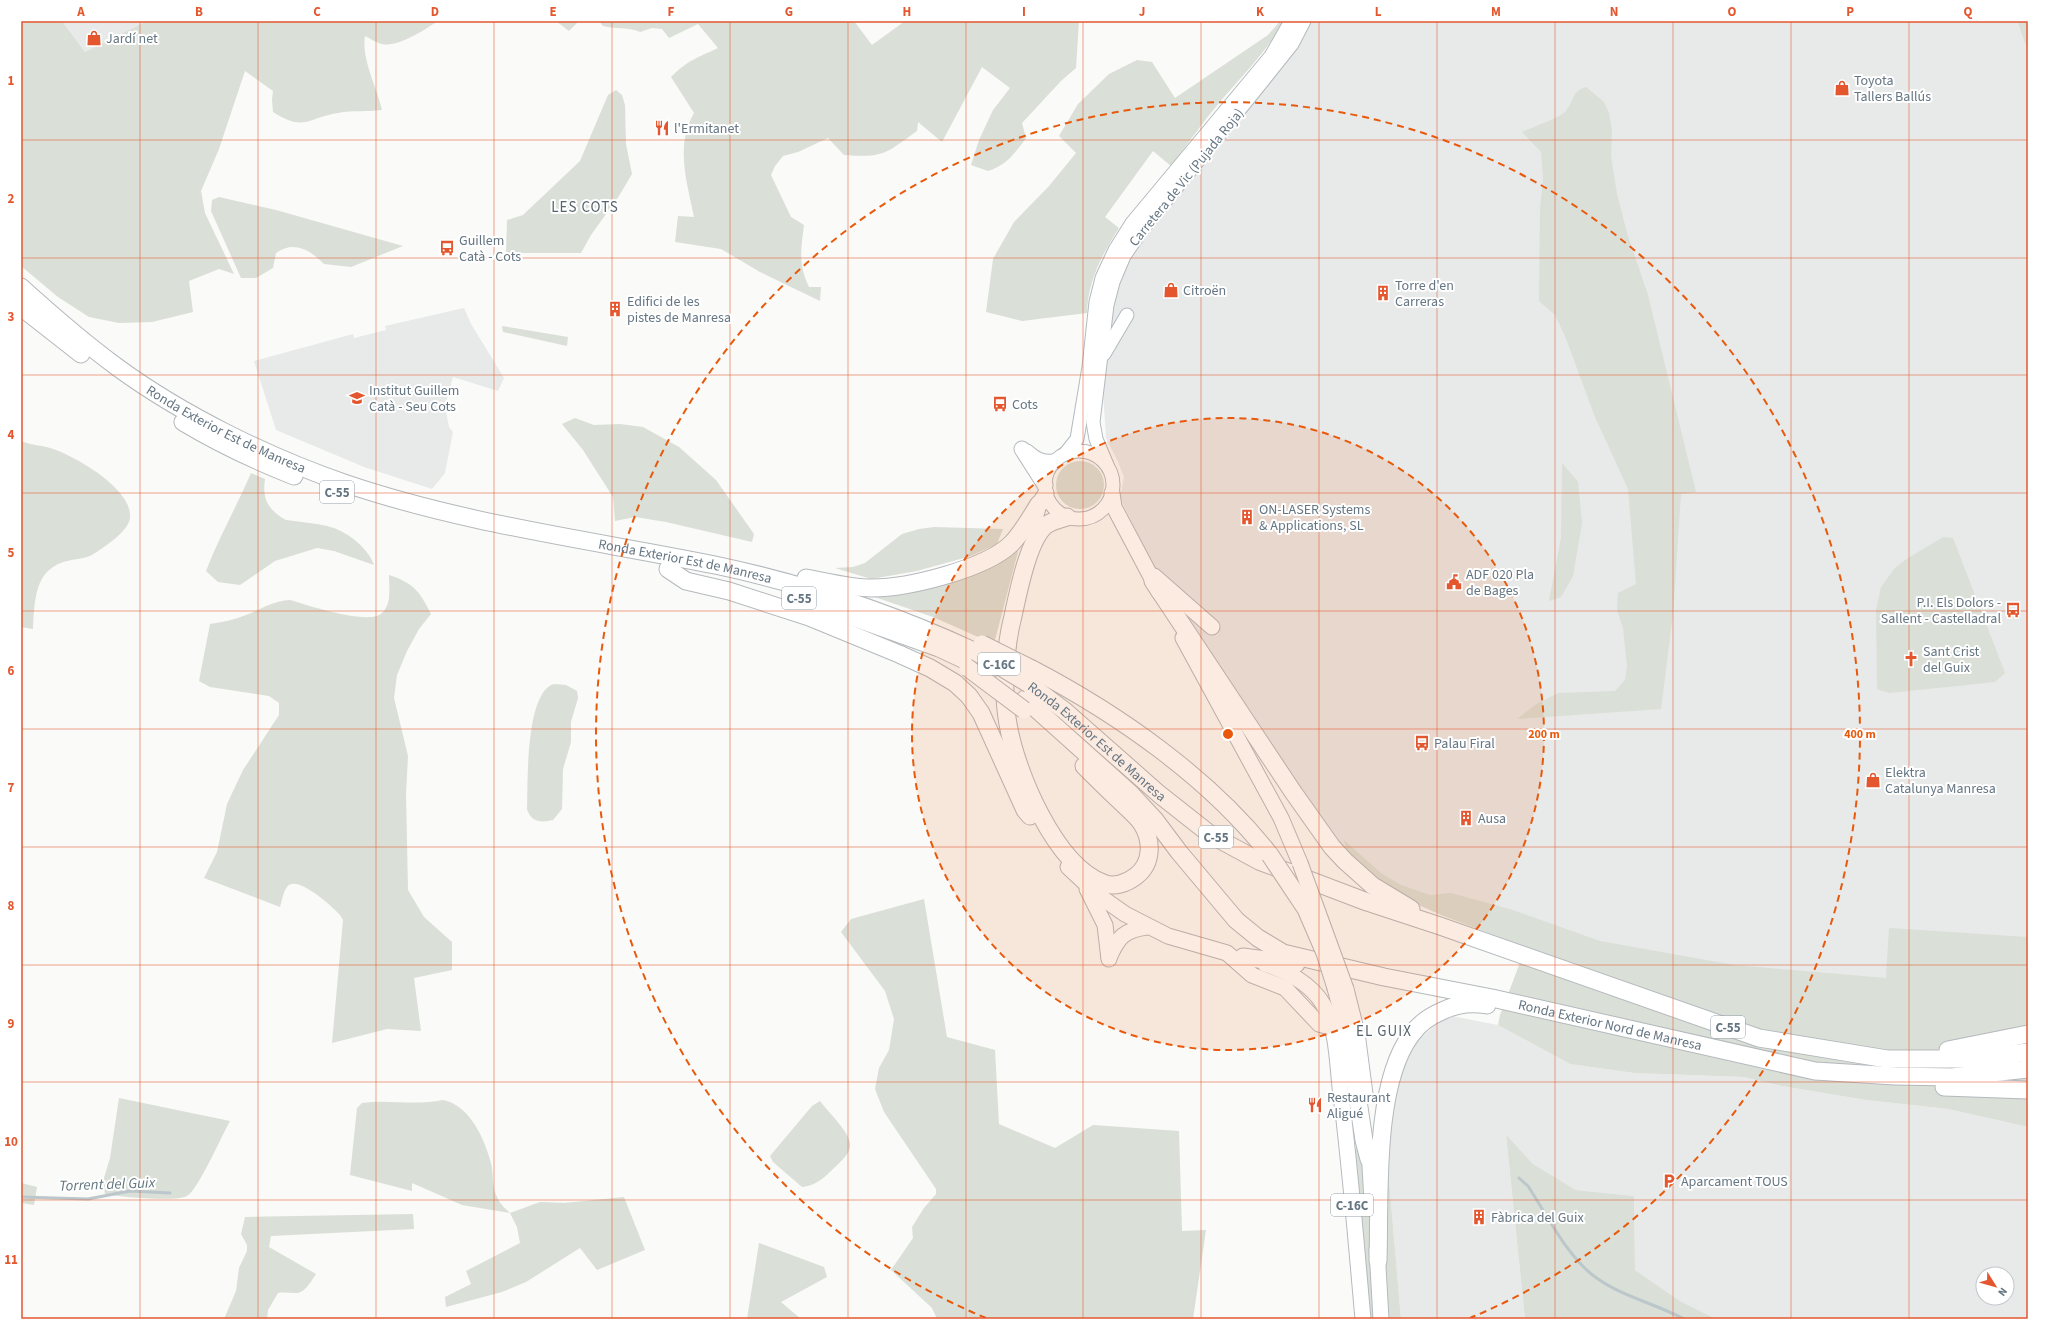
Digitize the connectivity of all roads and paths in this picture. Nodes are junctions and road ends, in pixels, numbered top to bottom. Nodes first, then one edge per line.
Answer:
1 (1292, 21) edge
2 (1304, 21) edge
3 (21, 287) edge
4 (21, 307) edge
5 (1127, 315) dead end
6 (1100, 365) junction
7 (1060, 458) junction
8 (1107, 465) junction
9 (1112, 493) junction
10 (1044, 494) junction
11 (1067, 516) junction
12 (550, 534) junction
13 (668, 569) junction
14 (1151, 576) junction
15 (1212, 627) dead end
16 (974, 657) junction
17 (1028, 690) junction
18 (1036, 822) junction
19 (1084, 883) junction
20 (1440, 926) junction
21 (1147, 927) junction
22 (1235, 955) junction
23 (1384, 977) junction
24 (1341, 988) junction
25 (1582, 1018) junction
26 (2028, 1034) edge
27 (2028, 1052) edge
28 (1887, 1059) junction
29 (2028, 1069) edge
30 (1815, 1072) junction
31 (2028, 1090) edge
32 (1369, 1159) joint
33 (1378, 1261) junction
34 (1364, 1319) edge
35 (1381, 1319) edge

1 - 7 main road, Carretera de Vic (Pujada Roja)
2 - 6 main road, Carretera de Vic (Pujada Roja)
3 - 12 highway, Ronda Exterior Est de Manresa / C-55
4 - 13 highway, Ronda Exterior Est de Manresa / C-55
5 - 6 main road
6 - 8 main road, Carretera de Vic (Pujada Roja)
7 - 8 main road
7 - 10 main road, C-16C
7 - 10 main road
8 - 9 main road
9 - 11 main road
9 - 14 main road
10 - 11 main road
10 - 12 highway
10 - 18 main road, C-16C
11 - 17 highway
12 - 16 highway, Ronda Exterior Est de Manresa / C-55
13 - 16 highway, Ronda Exterior Est de Manresa / C-55
13 - 18 highway
14 - 15 main road
14 - 20 highway
14 - 24 main road, bridge
16 - 17 highway, Ronda Exterior Est de Manresa / C-55, bridge
16 - 17 highway, bridge
17 - 20 highway, Ronda Exterior Est de Manresa / C-55
17 - 23 highway, Ronda Exterior Est de Manresa / C-55
17 - 24 highway, bridge
18 - 19 main road, C-16C
19 - 21 main road, C-16C
19 - 21 main road
20 - 28 highway, Ronda Exterior Nord de Manresa / C-55
21 - 22 main road, C-16C
22 - 23 highway
22 - 34 main road, C-16C
23 - 25 highway, Ronda Exterior Nord de Manresa / C-55
24 - 32 highway
25 - 30 highway, Ronda Exterior Nord de Manresa / C-55
25 - 33 highway
26 - 28 highway
27 - 28 highway, Ronda Exterior Nord de Manresa / C-55
29 - 30 highway, Ronda Exterior Nord de Manresa / C-55
30 - 31 highway
32 - 33 main road, C-16C
33 - 35 main road, C-16C

